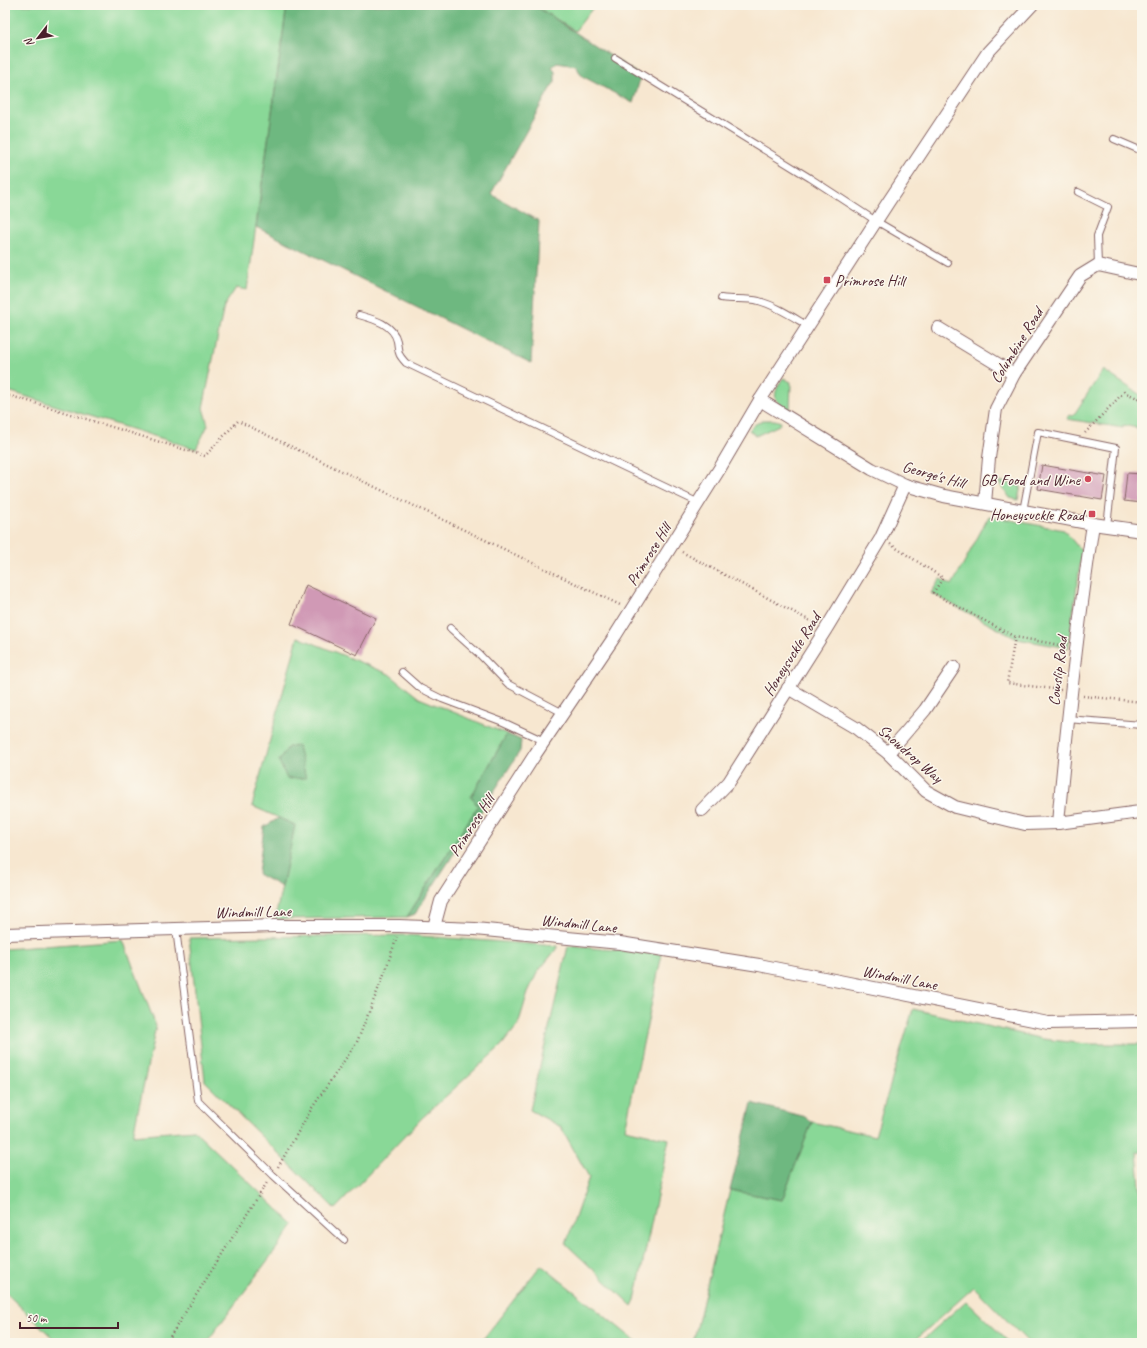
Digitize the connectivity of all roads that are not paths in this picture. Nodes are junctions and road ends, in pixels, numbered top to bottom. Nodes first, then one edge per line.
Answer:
1 (1032, 5) edge
2 (615, 58) dead end
3 (1114, 139) dead end
4 (1142, 150) edge
5 (1078, 192) dead end
6 (876, 221) junction
7 (948, 264) dead end
8 (1098, 265) junction
9 (1142, 276) edge
10 (721, 298) dead end
11 (359, 316) dead end
12 (808, 326) junction
13 (938, 328) dead end
14 (1014, 374) junction
15 (760, 400) junction
16 (905, 485) junction
17 (699, 503) junction
18 (984, 503) junction
19 (1023, 511) junction
20 (1093, 524) junction
21 (1107, 526) junction
22 (1142, 531) edge
23 (450, 628) dead end
24 (954, 666) dead end
25 (402, 672) dead end
26 (788, 688) junction
27 (563, 713) junction
28 (1067, 719) junction
29 (1142, 724) edge
30 (544, 741) junction
31 (888, 753) junction
32 (702, 810) dead end
33 (1140, 812) dead end
34 (1058, 823) junction
35 (434, 927) junction
36 (176, 929) junction
37 (5, 934) edge
38 (1142, 1021) edge
39 (344, 1240) dead end

1 - 6 street, Primrose Hill
2 - 6 lane
3 - 4 lane
5 - 8 lane
6 - 7 lane
6 - 12 street, Primrose Hill
8 - 9 street
8 - 14 street, Columbine Road
10 - 12 lane
11 - 17 lane
12 - 15 street, Primrose Hill
13 - 14 street
14 - 18 street, Columbine Road
15 - 16 street, George's Hill
15 - 17 street, Primrose Hill
16 - 18 street, George's Hill
16 - 26 street, Honeysuckle Road
17 - 27 street, Primrose Hill
18 - 19 street, George's Hill
19 - 20 street, George's Hill
19 - 21 lane
20 - 21 street, George's Hill
20 - 28 street, Cowslip Road
21 - 22 street, George's Hill
23 - 27 lane
24 - 31 street
25 - 30 lane
26 - 31 street, Snowdrop Way
26 - 32 street, Honeysuckle Road
27 - 30 street, Primrose Hill
28 - 29 lane
28 - 34 street, Cowslip Road
30 - 35 street, Primrose Hill
31 - 34 street, Snowdrop Way
33 - 34 street, Snowdrop Way
35 - 36 street, Windmill Lane
35 - 38 street, Windmill Lane
36 - 37 street, Windmill Lane
36 - 39 lane

